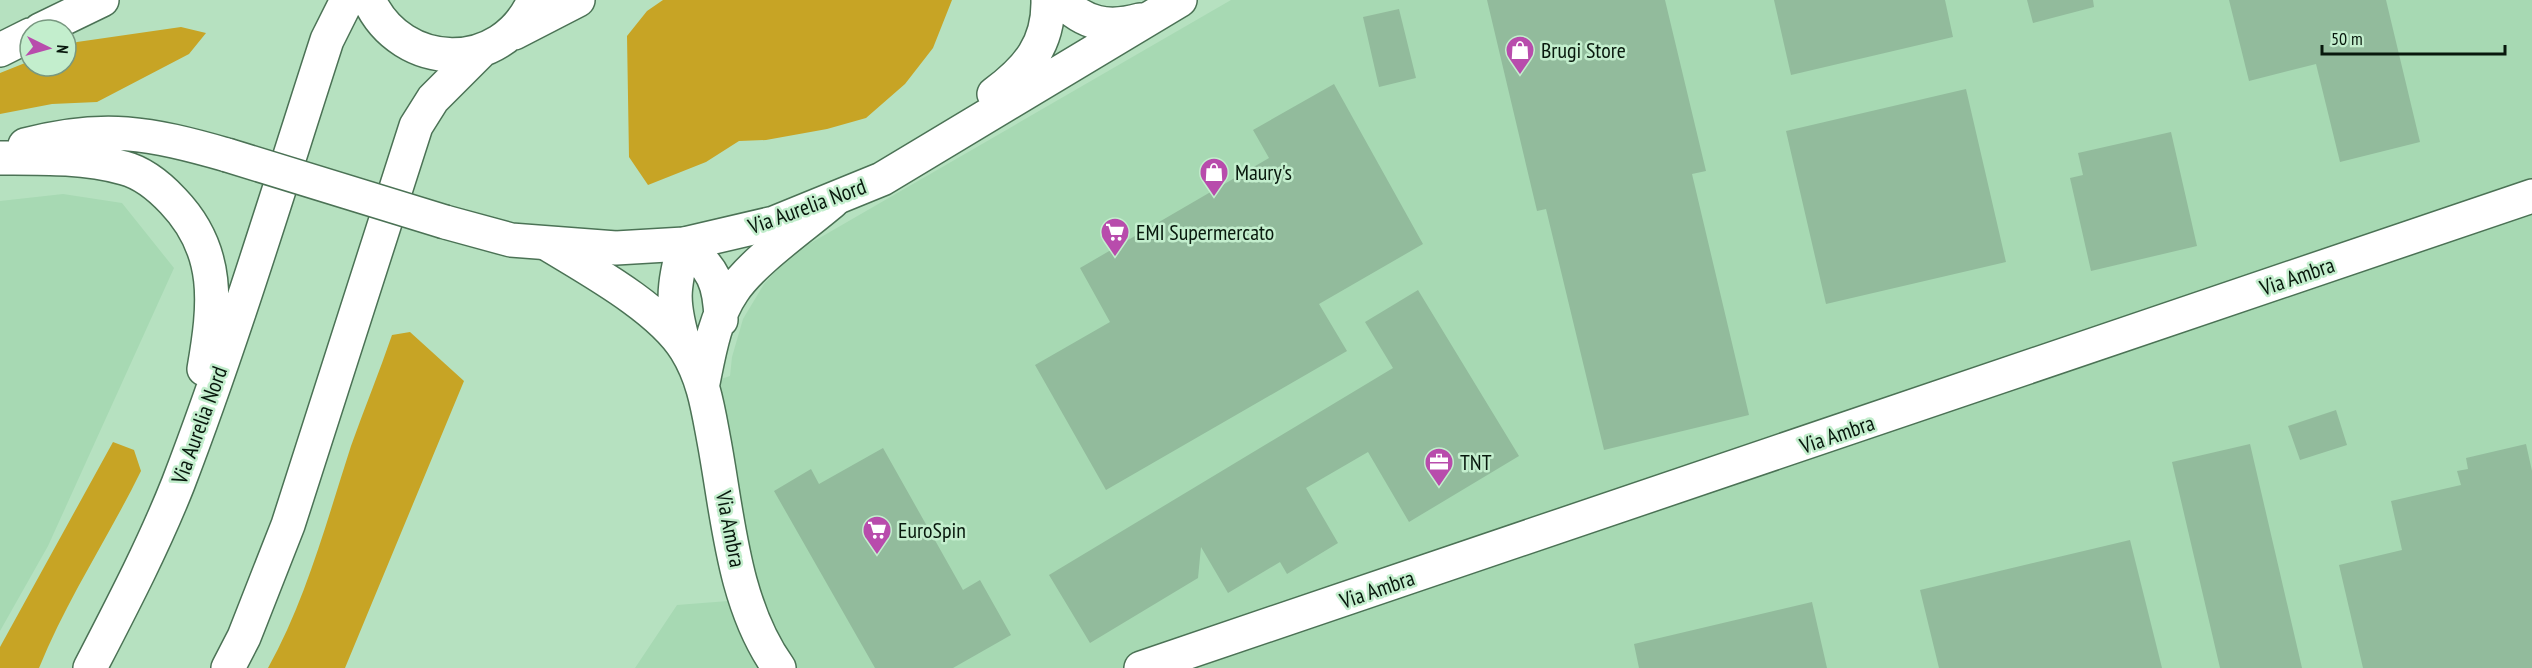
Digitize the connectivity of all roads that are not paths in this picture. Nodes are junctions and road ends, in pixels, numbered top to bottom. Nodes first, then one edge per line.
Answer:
1 (102, 0) edge
2 (346, 0) edge
3 (369, 0) edge
4 (534, 0) edge
5 (578, 0) edge
6 (1048, 0) edge
7 (1061, 0) edge
8 (1167, 8) edge
9 (65, 18) edge
10 (18, 41) edge
11 (493, 44) junction
12 (0, 50) edge
13 (0, 152) edge
14 (924, 154) junction
15 (0, 158) edge
16 (2532, 196) edge
17 (835, 200) junction
18 (684, 244) junction
19 (549, 245) junction
20 (720, 320) junction
21 (686, 348) junction
22 (703, 383) junction
23 (188, 457) junction
24 (90, 668) edge
25 (228, 668) edge
26 (779, 668) edge
27 (1141, 668) edge

1 - 9 main road
2 - 23 main road, Via Aurelia Nord
3 - 11 main road
4 - 11 main road
5 - 11 main road
6 - 14 main road
7 - 8 main road
8 - 14 main road, Via Aurelia Nord
10 - 12 main road
11 - 25 main road
13 - 19 main road, Via Aurelia Nord, bridge
14 - 17 main road, Via Aurelia Nord
15 - 23 main road
16 - 27 main road, Via Ambra
17 - 18 main road, Via Aurelia Nord
17 - 20 main road
18 - 19 main road, Via Aurelia Nord
18 - 20 main road
18 - 21 main road
19 - 21 main road
20 - 22 main road
21 - 22 main road
22 - 26 main road, Via Ambra
23 - 24 main road, Via Aurelia Nord

